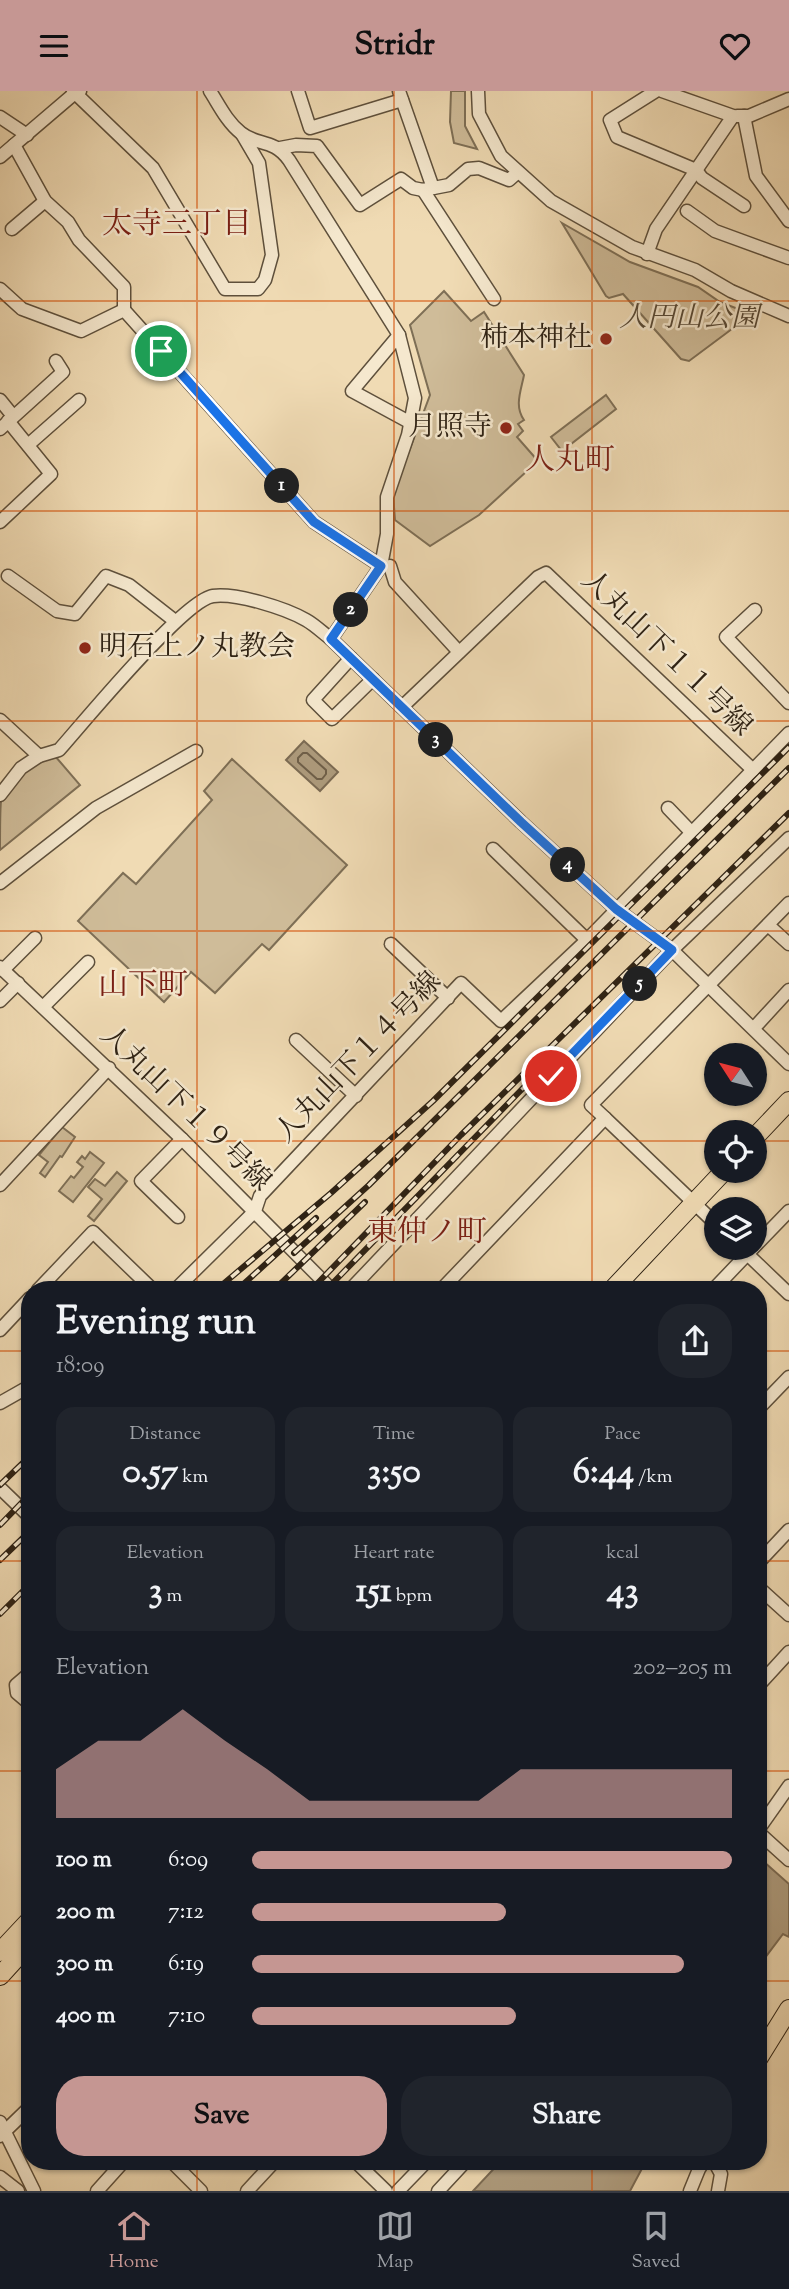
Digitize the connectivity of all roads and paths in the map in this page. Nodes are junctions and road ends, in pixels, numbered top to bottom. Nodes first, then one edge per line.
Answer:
1 (210, 91) edge
2 (298, 91) edge
3 (478, 91) edge
4 (656, 91) edge
5 (662, 91) edge
6 (76, 92) edge
7 (401, 96) edge
8 (789, 99) edge
9 (738, 116) junction
10 (0, 117) edge
11 (242, 134) junction
12 (27, 135) junction
13 (14, 145) junction
14 (280, 148) junction
15 (0, 157) edge
16 (696, 170) junction
17 (518, 172) junction
18 (428, 188) junction
19 (45, 201) junction
20 (744, 206) dead end
21 (687, 211) dead end
22 (789, 221) edge
23 (12, 229) dead end
24 (648, 254) junction
25 (789, 258) edge
26 (0, 289) edge
27 (494, 299) dead end
28 (124, 310) junction
29 (789, 316) edge
30 (399, 335) junction
31 (56, 361) dead end
32 (0, 400) edge
33 (79, 400) dead end
34 (7, 422) edge
35 (411, 423) junction
36 (27, 445) junction
37 (0, 522) edge
38 (385, 566) junction
39 (8, 576) dead end
40 (755, 610) dead end
41 (175, 621) junction
42 (331, 639) junction
43 (459, 652) junction
44 (351, 658) junction
45 (373, 679) junction
46 (789, 703) edge
47 (402, 707) junction
48 (0, 720) edge
49 (789, 733) edge
50 (197, 751) dead end
51 (39, 756) junction
52 (752, 770) junction
53 (0, 795) edge
54 (668, 808) dead end
55 (692, 833) junction
56 (789, 838) edge
57 (494, 849) dead end
58 (0, 883) edge
59 (789, 903) edge
60 (616, 909) junction
61 (768, 925) junction
62 (35, 938) dead end
63 (587, 940) junction
64 (391, 944) dead end
65 (789, 944) edge
66 (672, 950) junction
67 (88, 962) dead end
68 (2, 968) edge
69 (18, 983) junction
70 (710, 986) junction
71 (789, 990) edge
72 (448, 998) junction
73 (0, 1001) edge
74 (43, 1006) junction
75 (754, 1028) junction
76 (296, 1040) dead end
77 (789, 1064) edge
78 (109, 1068) junction
79 (356, 1096) junction
80 (789, 1101) edge
81 (605, 1118) junction
82 (767, 1124) edge
83 (182, 1139) junction
84 (712, 1183) edge
85 (0, 1185) edge
86 (693, 1203) junction
87 (789, 1211) edge
88 (255, 1212) junction
89 (704, 1213) edge
90 (178, 1217) dead end
91 (767, 1232) edge
92 (739, 1260) edge
93 (759, 1260) edge
94 (47, 1281) edge
95 (144, 1281) edge
96 (184, 1281) edge
97 (323, 1281) edge
98 (359, 1281) edge
99 (450, 1281) edge
100 (620, 1281) edge
101 (721, 1281) edge
102 (789, 1294) edge
103 (21, 1307) edge
104 (0, 1329) edge
105 (789, 1377) edge
106 (21, 1391) edge
107 (767, 1400) edge
108 (0, 1403) edge
109 (0, 1488) edge
110 (21, 1508) edge
111 (789, 1530) edge
112 (767, 1553) edge
113 (767, 1595) edge
114 (789, 1615) edge
115 (789, 1652) edge
116 (767, 1676) edge
117 (21, 1681) edge
118 (21, 1696) edge
119 (789, 1786) edge
120 (767, 1818) edge
121 (767, 1839) edge
122 (789, 1860) edge
123 (21, 1930) edge
124 (0, 1952) edge
125 (21, 1953) edge
126 (0, 1976) edge
127 (789, 2009) edge
128 (767, 2044) edge
129 (21, 2114) edge
130 (2, 2130) edge
131 (21, 2166) edge
132 (23, 2170) edge
133 (116, 2170) edge
134 (180, 2170) edge
135 (267, 2170) edge
136 (364, 2170) edge
137 (418, 2170) edge
138 (458, 2170) edge
139 (700, 2170) edge
140 (719, 2170) edge
141 (34, 2191) edge
142 (97, 2191) edge
143 (201, 2191) edge
144 (247, 2191) edge
145 (386, 2191) edge
146 (398, 2191) edge
147 (438, 2191) edge
148 (690, 2191) edge
149 (718, 2191) edge

1 - 11 street
2 - 7 street
3 - 17 street
4 - 16 street
5 - 9 street
6 - 11 street
6 - 12 street
7 - 18 street
8 - 9 street
9 - 16 street
9 - 22 street
10 - 12 street
11 - 14 street
12 - 13 street
13 - 15 street
13 - 19 street
14 - 18 street
14 - 30 street
16 - 20 street
16 - 24 street
17 - 18 street
17 - 24 street
18 - 27 street
19 - 23 street
19 - 28 street
21 - 25 street
24 - 29 street
26 - 28 street
28 - 38 street
30 - 35 street
30 - 35 street
31 - 34 street
32 - 34 street
33 - 36 street
34 - 36 street
35 - 38 street
36 - 37 street
38 - 42 street
38 - 43 street
39 - 41 street
40 - 46 street
41 - 42 street
41 - 51 street
42 - 44 street
43 - 47 street
43 - 52 street, 人丸山下１１号線
44 - 45 street
44 - 45 street
45 - 47 street
47 - 60 street
48 - 51 street
49 - 52 street, 人丸山下１４号線
50 - 58 street
51 - 53 street
52 - 55 street, 人丸山下１４号線
54 - 55 street
55 - 60 street, 人丸山下１４号線
56 - 66 street
57 - 63 street
59 - 61 street
60 - 63 street, 人丸山下１４号線
60 - 66 street
61 - 65 street
61 - 70 street
62 - 68 street
63 - 72 street, 人丸山下１４号線
64 - 72 street
66 - 70 street
66 - 98 street
67 - 74 street
68 - 69 street, 人丸山下１９号線
69 - 73 street
69 - 74 street, 人丸山下１９号線
70 - 75 street
70 - 81 street
71 - 75 street
72 - 79 street, 人丸山下１４号線
74 - 78 street, 人丸山下１９号線
75 - 77 street
76 - 79 street
78 - 83 street, 人丸山下１９号線
78 - 85 street
79 - 88 street, 人丸山下１４号線
80 - 82 highway
81 - 86 street
81 - 99 street
83 - 88 street, 人丸山下１９号線
83 - 90 street
84 - 86 highway
86 - 89 street
86 - 100 highway
87 - 91 street
88 - 96 street, 人丸山下１４号線
88 - 97 street, 人丸山下１９号線
92 - 101 street
93 - 102 street
94 - 95 street
103 - 104 street
105 - 107 street
106 - 108 street
109 - 110 street
111 - 112 street
113 - 114 street
115 - 116 street
117 - 118 street
119 - 120 street
121 - 122 street
123 - 124 highway
125 - 126 highway
127 - 128 highway
129 - 130 street
130 - 131 street
132 - 141 street
133 - 142 street
134 - 143 street
135 - 144 street
136 - 145 street
137 - 146 street
138 - 147 street
139 - 148 street
140 - 149 street

